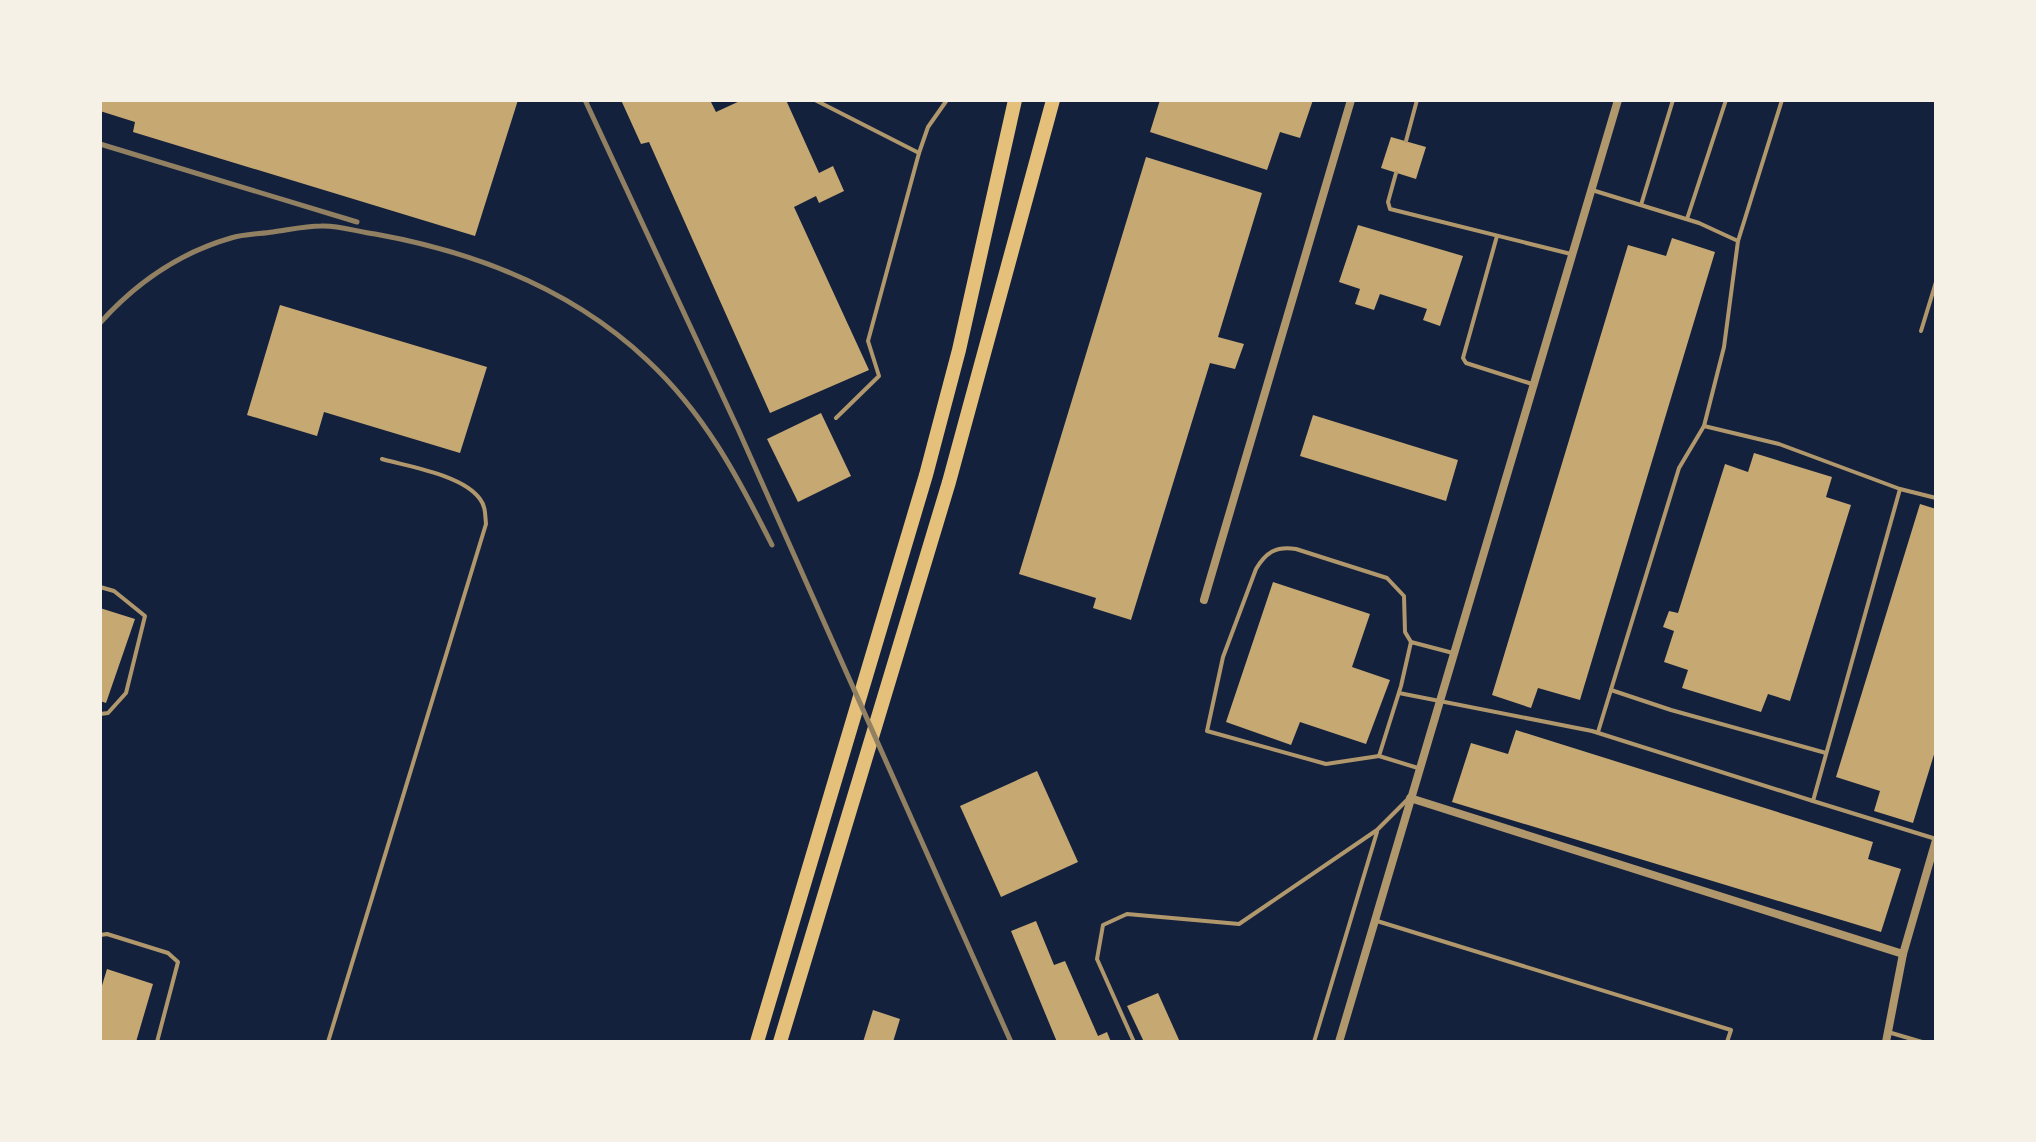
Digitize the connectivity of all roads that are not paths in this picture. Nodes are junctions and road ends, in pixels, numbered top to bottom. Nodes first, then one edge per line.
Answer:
1 (815, 100) edge
2 (947, 100) edge
3 (1015, 100) edge
4 (1053, 100) edge
5 (1351, 100) edge
6 (1417, 100) edge
7 (1618, 100) edge
8 (1673, 100) edge
9 (1726, 100) edge
10 (1782, 100) edge
11 (1406, 141) dead end
12 (919, 153) junction
13 (1396, 173) dead end
14 (1592, 190) junction
15 (1641, 205) junction
16 (1687, 219) junction
17 (1497, 236) junction
18 (1738, 241) junction
19 (1573, 255) junction
20 (1936, 282) edge
21 (1921, 331) dead end
22 (1535, 385) junction
23 (836, 418) dead end
24 (1704, 426) junction
25 (382, 459) dead end
26 (1900, 489) junction
27 (1936, 498) edge
28 (100, 587) edge
29 (1204, 600) dead end
30 (1411, 642) junction
31 (1453, 653) junction
32 (1611, 690) junction
33 (1399, 693) junction
34 (1439, 701) junction
35 (100, 714) edge
36 (1598, 733) junction
37 (1826, 753) junction
38 (1379, 756) junction
39 (1418, 768) junction
40 (1410, 798) junction
41 (1813, 801) junction
42 (1377, 830) junction
43 (1936, 840) edge
44 (1374, 920) junction
45 (100, 935) edge
46 (1903, 954) junction
47 (1887, 1037) edge
48 (157, 1042) edge
49 (328, 1042) edge
50 (757, 1042) edge
51 (780, 1042) edge
52 (1134, 1042) edge
53 (1314, 1042) edge
54 (1339, 1042) edge
55 (1727, 1042) edge
56 (1922, 1042) edge

1 - 12 lane
2 - 12 lane
3 - 50 main road
4 - 51 main road
5 - 29 street
6 - 11 lane
7 - 14 street
8 - 15 lane
9 - 16 lane
10 - 18 lane
12 - 23 lane
13 - 17 lane
14 - 15 lane
14 - 19 street
15 - 16 lane
16 - 18 lane
17 - 19 lane
17 - 22 lane
18 - 24 lane
19 - 22 street
20 - 21 lane
22 - 31 street
24 - 26 lane
24 - 32 lane
25 - 49 lane
26 - 27 lane
26 - 37 lane
28 - 35 lane
30 - 31 lane
30 - 33 lane
30 - 38 lane
31 - 34 street
32 - 36 lane
32 - 37 lane
33 - 34 lane
33 - 38 lane
34 - 36 lane
34 - 39 street
36 - 41 lane
37 - 41 lane
38 - 39 lane
39 - 40 street
40 - 42 lane
40 - 44 street
40 - 46 street
41 - 43 lane
42 - 52 lane
42 - 53 lane
43 - 46 street
44 - 54 street
44 - 55 lane
45 - 48 lane
46 - 47 street
47 - 56 lane

